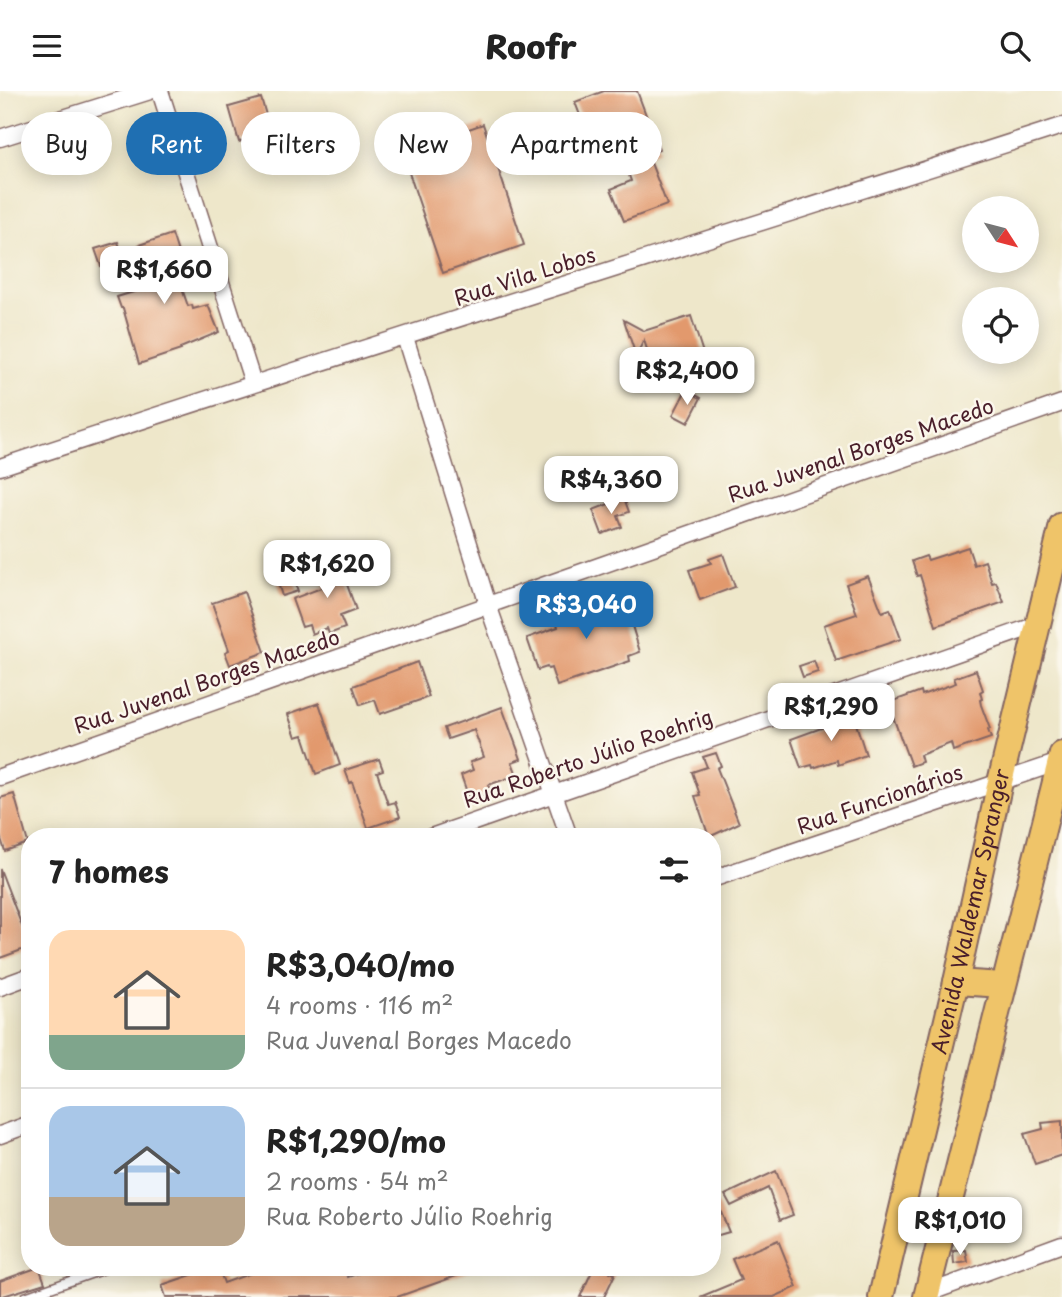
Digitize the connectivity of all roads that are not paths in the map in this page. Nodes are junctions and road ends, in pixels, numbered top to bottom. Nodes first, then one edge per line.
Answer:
1 (150, 91) edge
2 (160, 91) edge
3 (1062, 127) edge
4 (0, 138) edge
5 (405, 337) junction
6 (253, 383) junction
7 (1062, 403) edge
8 (0, 467) edge
9 (1062, 526) edge
10 (488, 605) junction
11 (1037, 625) junction
12 (1061, 759) edge
13 (0, 777) edge
14 (1000, 782) junction
15 (553, 794) junction
16 (457, 828) edge
17 (566, 828) edge
18 (721, 876) edge
19 (21, 979) edge
20 (956, 982) junction
21 (1003, 985) junction
22 (0, 986) edge
23 (21, 1127) edge
24 (0, 1135) edge
25 (1062, 1244) edge
26 (84, 1276) edge
27 (924, 1296) edge
28 (25, 1297) edge
29 (881, 1297) edge

1 - 4 street
2 - 6 street
3 - 5 street, Rua Vila Lobos
5 - 6 street, Rua Vila Lobos
5 - 10 street
6 - 8 street, Rua Vila Lobos
7 - 10 street, Rua Juvenal Borges Macedo
9 - 11 main road, Avenida Waldemar Spranger
10 - 13 street, Rua Juvenal Borges Macedo
10 - 15 street
11 - 14 main road, Avenida Waldemar Spranger
11 - 15 street, Rua Roberto Júlio Roehrig
12 - 14 street, Rua Funcionários
12 - 21 main road
14 - 18 street, Rua Funcionários
14 - 20 main road, Avenida Waldemar Spranger
15 - 16 street, Rua Roberto Júlio Roehrig
15 - 17 street
19 - 22 street
20 - 21 main road
20 - 29 main road, Avenida Waldemar Spranger
21 - 27 main road
23 - 24 street
25 - 27 street
26 - 28 lane

